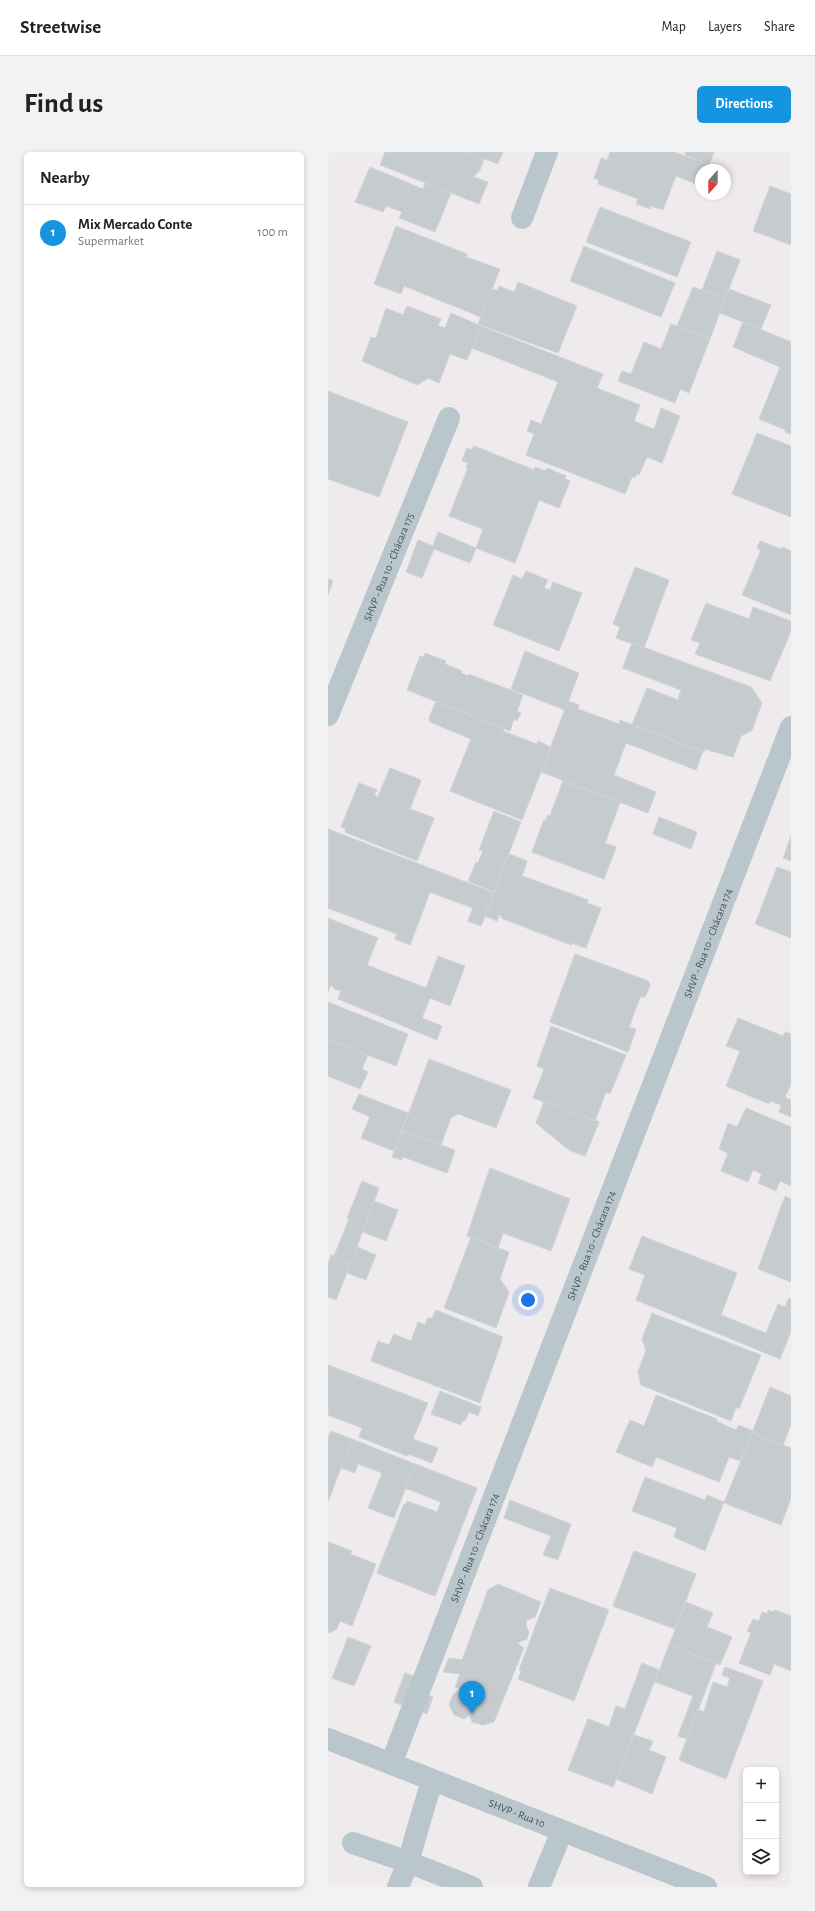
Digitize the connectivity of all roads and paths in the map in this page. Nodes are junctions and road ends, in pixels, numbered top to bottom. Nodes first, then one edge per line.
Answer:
1 (547, 152) edge
2 (522, 218) dead end
3 (449, 418) dead end
4 (328, 715) edge
5 (791, 727) edge
6 (328, 1739) edge
7 (391, 1764) junction
8 (432, 1780) junction
9 (562, 1831) junction
10 (353, 1842) dead end
11 (408, 1862) junction
12 (398, 1887) edge
13 (472, 1887) edge
14 (539, 1887) edge
15 (706, 1887) edge

1 - 2 street
3 - 4 street, SHVP - Rua 10 - Chácara 175
5 - 7 street, SHVP - Rua 10 - Chácara 174
6 - 7 street, SHVP - Rua 10
7 - 8 street, SHVP - Rua 10
8 - 9 street, SHVP - Rua 10
8 - 11 street
9 - 14 street
9 - 15 street, SHVP - Rua 10
10 - 11 street
11 - 12 street
11 - 13 street

